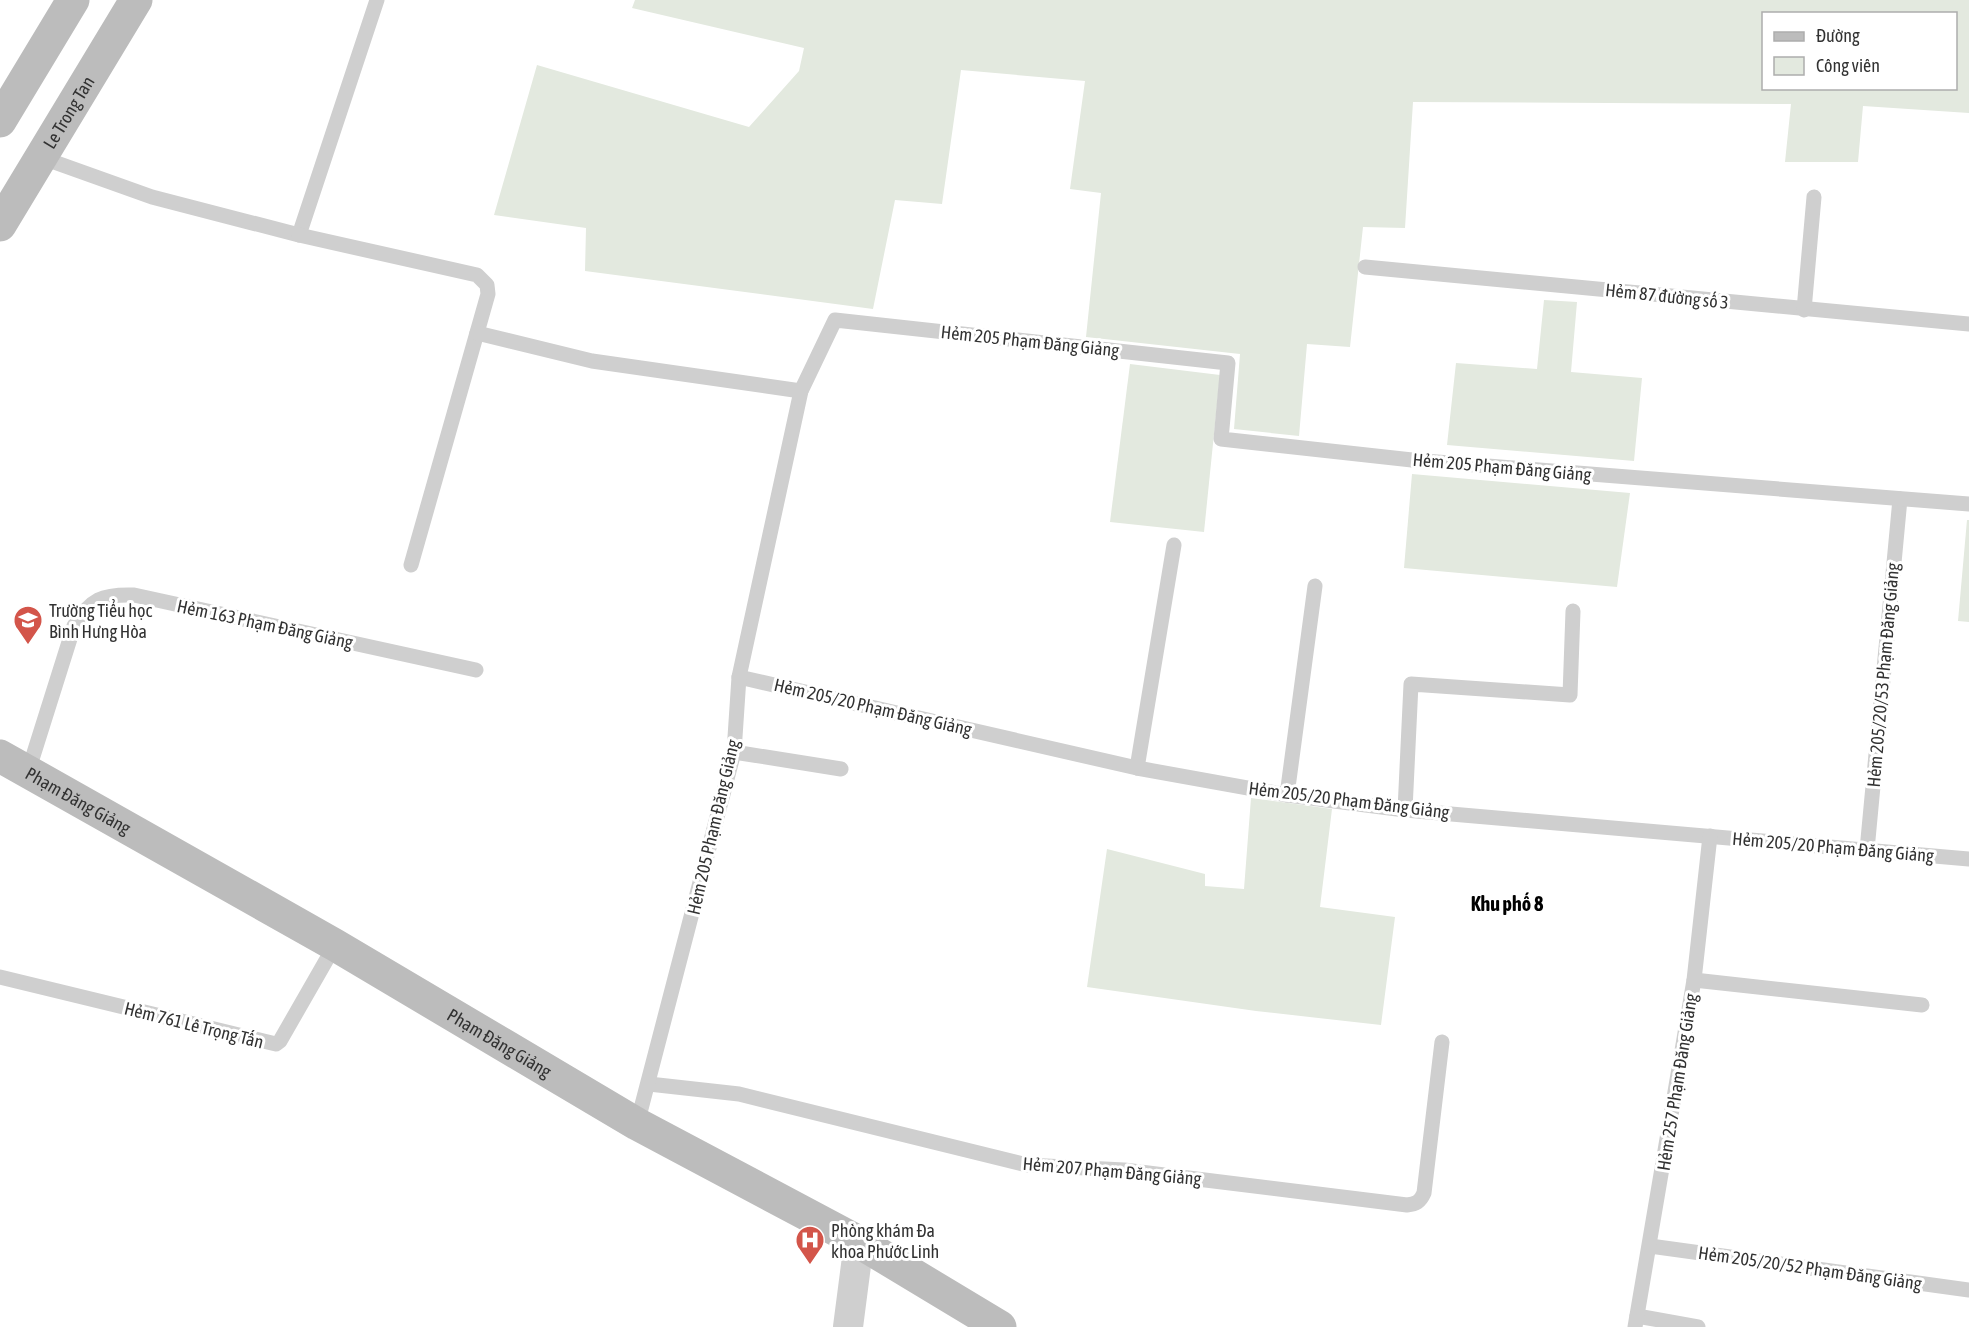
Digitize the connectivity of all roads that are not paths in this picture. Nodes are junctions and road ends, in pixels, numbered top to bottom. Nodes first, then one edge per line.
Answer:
1 (73, 0) edge
2 (136, 0) edge
3 (377, 0) edge
4 (0, 121) edge
5 (40, 158) junction
6 (1814, 197) dead end
7 (0, 225) edge
8 (299, 235) junction
9 (1365, 267) dead end
10 (1804, 310) junction
11 (1969, 324) edge
12 (477, 333) junction
13 (801, 391) junction
14 (1900, 499) junction
15 (1969, 504) edge
16 (1174, 545) dead end
17 (411, 565) dead end
18 (1315, 586) dead end
19 (1573, 611) dead end
20 (476, 670) dead end
21 (739, 677) junction
22 (734, 752) junction
23 (0, 756) edge
24 (1137, 768) junction
25 (841, 769) dead end
26 (28, 772) junction
27 (1287, 795) junction
28 (1405, 810) junction
29 (1710, 836) junction
30 (1867, 850) junction
31 (1969, 859) edge
32 (335, 945) junction
33 (0, 977) edge
34 (1694, 980) junction
35 (1922, 1005) dead end
36 (1442, 1042) dead end
37 (649, 1084) junction
38 (637, 1124) junction
39 (860, 1242) junction
40 (1650, 1246) junction
41 (1969, 1290) edge
42 (1636, 1322) edge
43 (848, 1327) edge
44 (1000, 1327) edge
45 (1698, 1327) edge

1 - 4 street
2 - 5 street, Le Trong Tan
3 - 8 lane
5 - 7 street, Le Trong Tan
5 - 8 lane
6 - 10 lane
8 - 12 lane
9 - 10 lane, Hẻm 87 đường số 3
10 - 11 lane, Hẻm 87 đường số 3
12 - 13 lane
12 - 17 lane
13 - 14 lane, Hẻm 205 Phạm Đăng Giảng
13 - 21 lane, Hẻm 205 Phạm Đăng Giảng
14 - 15 lane, Hẻm 205 Phạm Đăng Giảng
14 - 30 lane, Hẻm 205/20/53 Phạm Đăng Giảng
16 - 24 lane
18 - 27 lane
19 - 28 lane
20 - 26 lane, Hẻm 163 Phạm Đăng Giảng
21 - 22 lane, Hẻm 205 Phạm Đăng Giảng
21 - 24 lane, Hẻm 205/20 Phạm Đăng Giảng
22 - 25 lane
22 - 37 lane, Hẻm 205 Phạm Đăng Giảng
23 - 26 street, Phạm Đăng Giảng
24 - 27 lane, Hẻm 205/20 Phạm Đăng Giảng
26 - 32 street, Phạm Đăng Giảng
27 - 28 lane, Hẻm 205/20 Phạm Đăng Giảng
28 - 29 lane, Hẻm 205/20 Phạm Đăng Giảng
29 - 30 lane, Hẻm 205/20 Phạm Đăng Giảng
29 - 34 lane, Hẻm 257 Phạm Đăng Giảng
30 - 31 lane, Hẻm 205/20 Phạm Đăng Giảng
32 - 33 lane, Hẻm 761 Lê Trọng Tấn
32 - 38 street, Phạm Đăng Giảng
34 - 35 lane
34 - 40 lane, Hẻm 257 Phạm Đăng Giảng
36 - 37 lane, Hẻm 207 Phạm Đăng Giảng
37 - 38 lane, Hẻm 205 Phạm Đăng Giảng
38 - 39 street, Phạm Đăng Giảng
39 - 43 street
39 - 44 street, Phạm Đăng Giảng
40 - 41 lane, Hẻm 205/20/52 Phạm Đăng Giảng
40 - 42 lane, Hẻm 257 Phạm Đăng Giảng
42 - 45 lane

